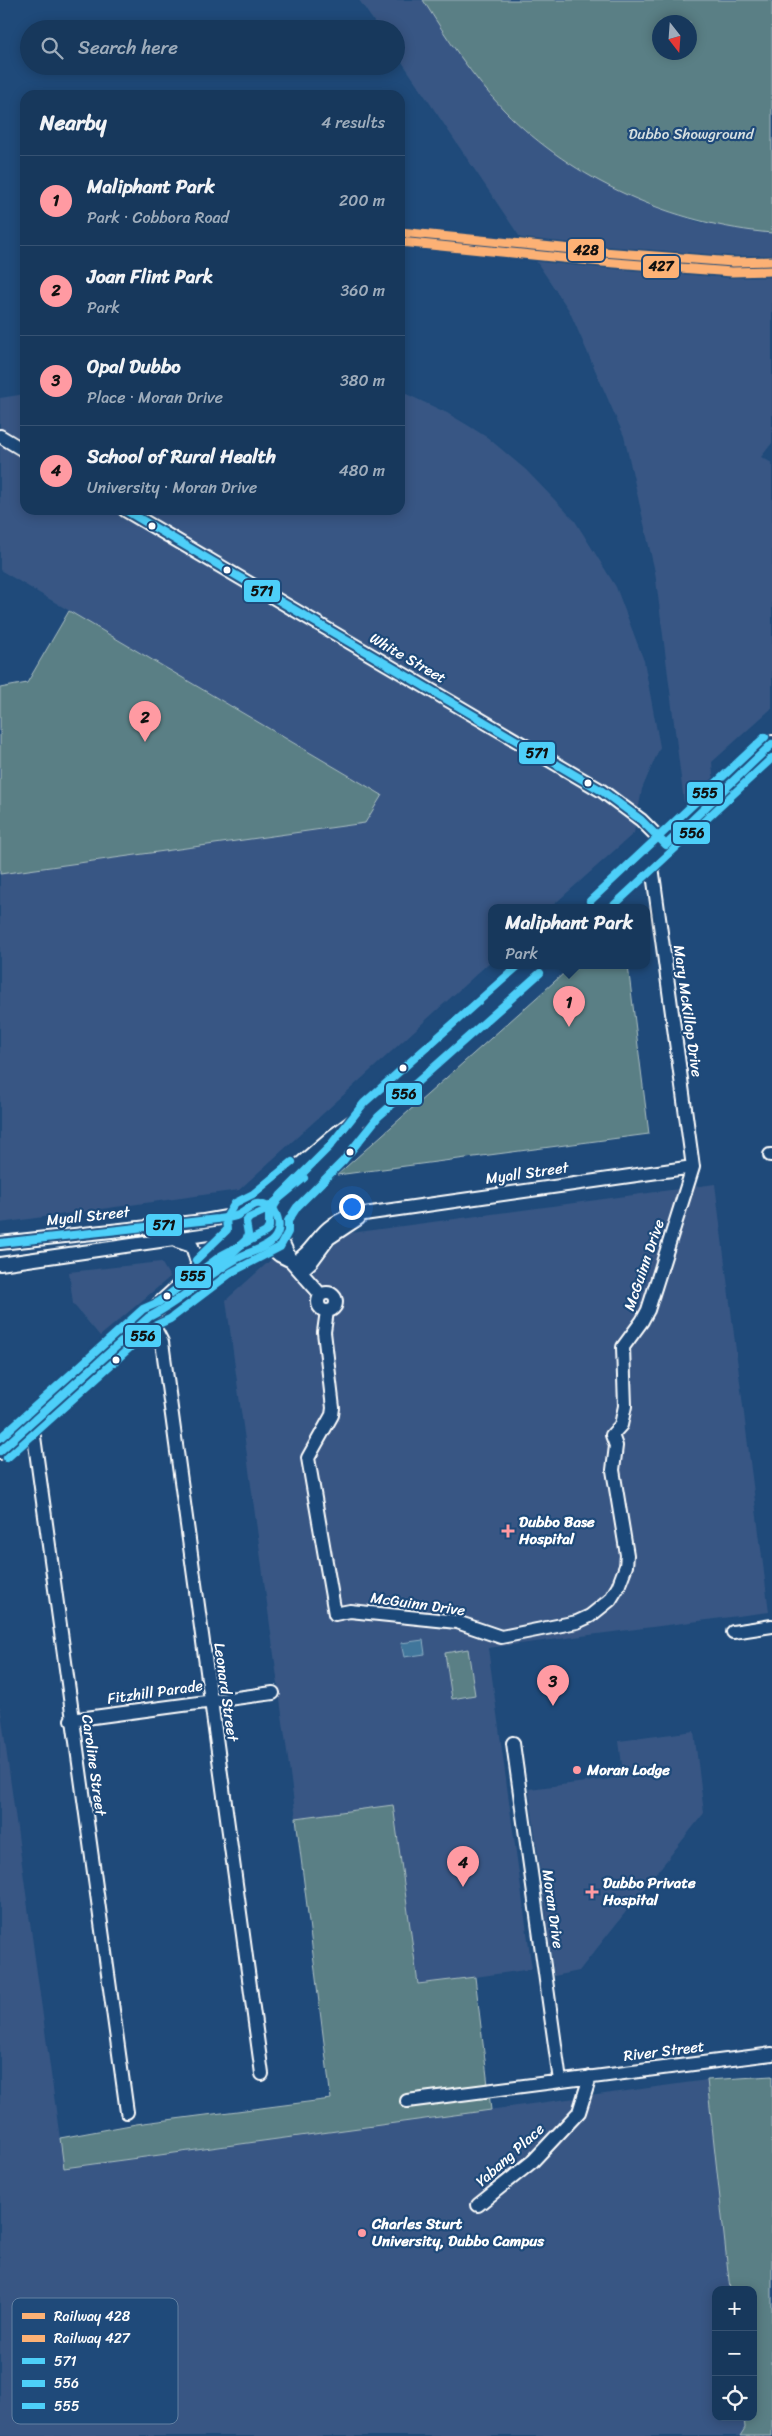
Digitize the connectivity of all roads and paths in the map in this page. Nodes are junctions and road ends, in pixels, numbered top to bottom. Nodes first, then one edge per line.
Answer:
1 (0, 436) edge
2 (20, 448) edge
3 (133, 515) edge
4 (772, 744) edge
5 (666, 845) junction
6 (651, 859) junction
7 (600, 904) edge
8 (530, 969) edge
9 (371, 1110) junction
10 (693, 1167) junction
11 (258, 1203) junction
12 (278, 1225) junction
13 (237, 1226) junction
14 (169, 1240) junction
15 (0, 1243) edge
16 (265, 1245) junction
17 (0, 1264) edge
18 (295, 1265) junction
19 (196, 1274) junction
20 (149, 1317) junction
21 (32, 1422) junction
22 (0, 1451) edge
23 (772, 1626) edge
24 (734, 1632) dead end
25 (273, 1693) dead end
26 (211, 1701) junction
27 (71, 1720) junction
28 (513, 1743) dead end
29 (772, 2054) edge
30 (262, 2074) dead end
31 (590, 2077) junction
32 (560, 2080) junction
33 (407, 2101) dead end
34 (127, 2112) dead end
35 (478, 2205) dead end

1 - 2 street
3 - 5 street, White Street
4 - 5 main road
5 - 6 main road
6 - 7 main road
6 - 10 street, Mary McKillop Drive
8 - 9 main road
9 - 11 main road
9 - 12 main road
10 - 18 street, Myall Street
10 - 18 street, McGuinn Drive
11 - 12 main road
11 - 13 main road
12 - 16 main road
12 - 18 street
13 - 14 street
13 - 15 street, Myall Street
13 - 16 main road
13 - 19 main road
14 - 17 street
14 - 19 street
16 - 18 street
16 - 20 main road
19 - 20 main road
20 - 21 main road
20 - 26 street, Leonard Street
21 - 22 main road
21 - 27 street, Caroline Street
23 - 24 street
25 - 26 street, Fitzhill Parade
26 - 27 street, Fitzhill Parade
26 - 30 street, Leonard Street
27 - 34 street, Caroline Street
28 - 32 street, Moran Drive
29 - 31 street, River Street
31 - 32 street, River Street
31 - 35 street, Yabang Place
32 - 33 street, River Street

